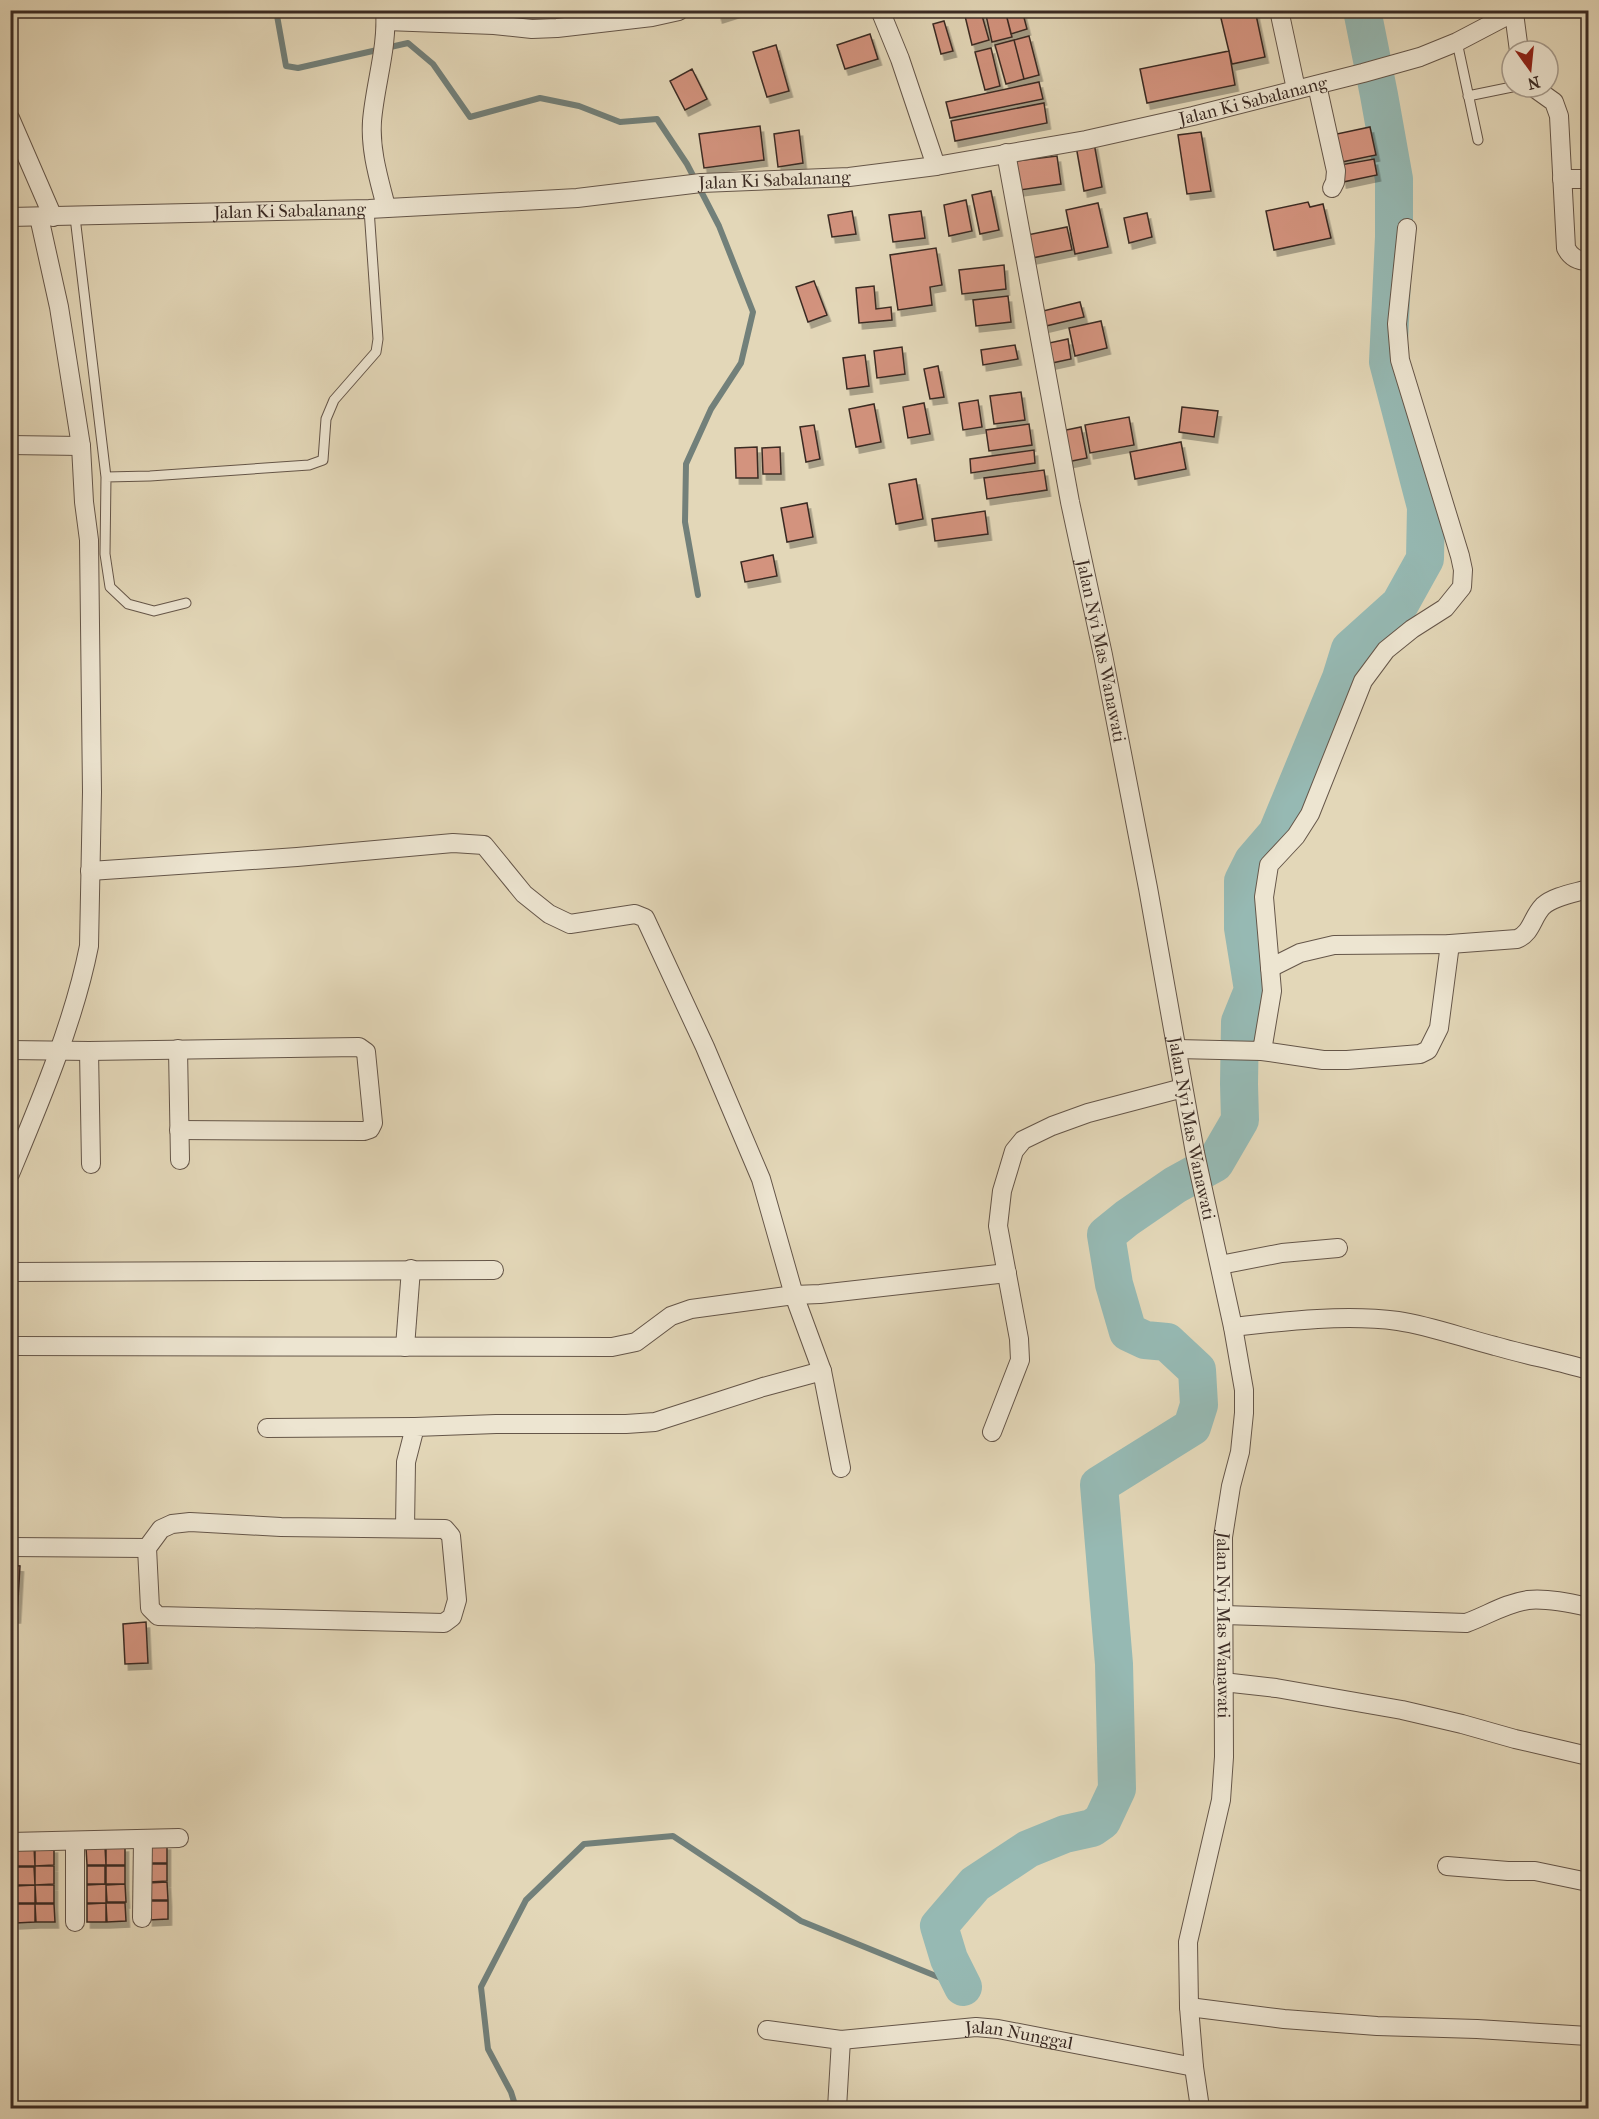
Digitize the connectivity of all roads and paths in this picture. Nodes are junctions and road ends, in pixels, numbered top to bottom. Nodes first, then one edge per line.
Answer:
1 (880, 10) edge
2 (1279, 10) edge
3 (679, 11) edge
4 (1516, 12) edge
5 (386, 16) edge
6 (1518, 39) edge
7 (1457, 42) junction
8 (1317, 85) junction
9 (1296, 89) junction
10 (1500, 89) edge
11 (1468, 96) junction
12 (1550, 99) edge
13 (10, 118) edge
14 (1478, 140) dead end
15 (1006, 153) junction
16 (936, 166) junction
17 (1562, 179) junction
18 (1588, 179) edge
19 (1332, 188) dead end
20 (377, 208) junction
21 (10, 217) edge
22 (46, 217) junction
23 (75, 217) junction
24 (1407, 228) dead end
25 (1588, 261) edge
26 (10, 445) edge
27 (81, 446) junction
28 (106, 477) junction
29 (186, 603) dead end
30 (90, 871) junction
31 (1588, 889) edge
32 (1449, 944) junction
33 (1270, 968) junction
34 (178, 1049) junction
35 (1177, 1049) junction
36 (10, 1050) edge
37 (58, 1050) junction
38 (1258, 1051) junction
39 (89, 1052) junction
40 (1183, 1089) junction
41 (179, 1130) junction
42 (19, 1132) edge
43 (180, 1160) dead end
44 (91, 1164) dead end
45 (10, 1174) edge
46 (1338, 1248) dead end
47 (1220, 1265) junction
48 (411, 1269) junction
49 (494, 1270) dead end
50 (10, 1272) edge
51 (1006, 1273) junction
52 (794, 1295) junction
53 (1233, 1327) junction
54 (10, 1346) edge
55 (405, 1347) junction
56 (1588, 1370) edge
57 (822, 1371) junction
58 (415, 1427) junction
59 (267, 1428) dead end
60 (992, 1432) dead end
61 (841, 1468) dead end
62 (405, 1528) junction
63 (10, 1547) edge
64 (147, 1548) junction
65 (1588, 1607) edge
66 (1224, 1615) junction
67 (1223, 1682) junction
68 (1588, 1756) edge
69 (179, 1838) dead end
70 (143, 1839) junction
71 (75, 1841) junction
72 (10, 1842) edge
73 (1447, 1866) dead end
74 (1588, 1882) edge
75 (142, 1918) dead end
76 (75, 1922) dead end
77 (1189, 2007) junction
78 (767, 2030) dead end
79 (1588, 2036) edge
80 (841, 2040) junction
81 (1194, 2067) junction
82 (837, 2109) edge
83 (1200, 2109) edge

1 - 16 street
2 - 9 street
3 - 5 street
4 - 6 street
4 - 7 street, Jalan Ki Sabalanang
5 - 20 street
7 - 8 street, Jalan Ki Sabalanang
7 - 11 lane
8 - 9 street, Jalan Ki Sabalanang
8 - 19 street
9 - 15 street, Jalan Ki Sabalanang
10 - 11 lane
11 - 14 lane
12 - 17 street
13 - 22 street
15 - 16 street, Jalan Ki Sabalanang
15 - 35 street, Jalan Nyi Mas Wanawati
16 - 20 street, Jalan Ki Sabalanang
17 - 18 street
17 - 25 street
20 - 23 street, Jalan Ki Sabalanang
20 - 28 lane
21 - 22 street, Jalan Ki Sabalanang
22 - 23 street, Jalan Ki Sabalanang
22 - 27 street
23 - 28 lane
24 - 33 street
26 - 27 street
27 - 30 street
28 - 29 lane
30 - 37 street
30 - 52 street
31 - 32 street
32 - 33 street
32 - 38 street
33 - 38 street
34 - 39 street
34 - 41 street
34 - 41 street
35 - 38 street
35 - 40 street, Jalan Nyi Mas Wanawati
36 - 37 street
37 - 39 street
37 - 42 street
39 - 44 street
40 - 47 street, Jalan Nyi Mas Wanawati
40 - 51 street
41 - 43 street
42 - 45 street
46 - 47 street
47 - 53 street, Jalan Nyi Mas Wanawati
48 - 49 street
48 - 50 street
48 - 55 street
51 - 52 street
51 - 60 street
52 - 55 street
52 - 57 street
53 - 56 street
53 - 66 street, Jalan Nyi Mas Wanawati
54 - 55 street
57 - 58 street
57 - 61 street
58 - 59 street
58 - 62 street
62 - 64 street
62 - 64 street
63 - 64 street
65 - 66 street
66 - 67 street, Jalan Nyi Mas Wanawati
67 - 68 street
67 - 77 street, Jalan Nyi Mas Wanawati
69 - 70 street
70 - 71 street
70 - 75 street
71 - 72 street
71 - 76 street
73 - 74 street
77 - 79 street
77 - 81 street, Jalan Nyi Mas Wanawati
78 - 80 street, Jalan Nunggal
80 - 81 street, Jalan Nunggal
80 - 82 street
81 - 83 street, Jalan Nyi Mas Wanawati

